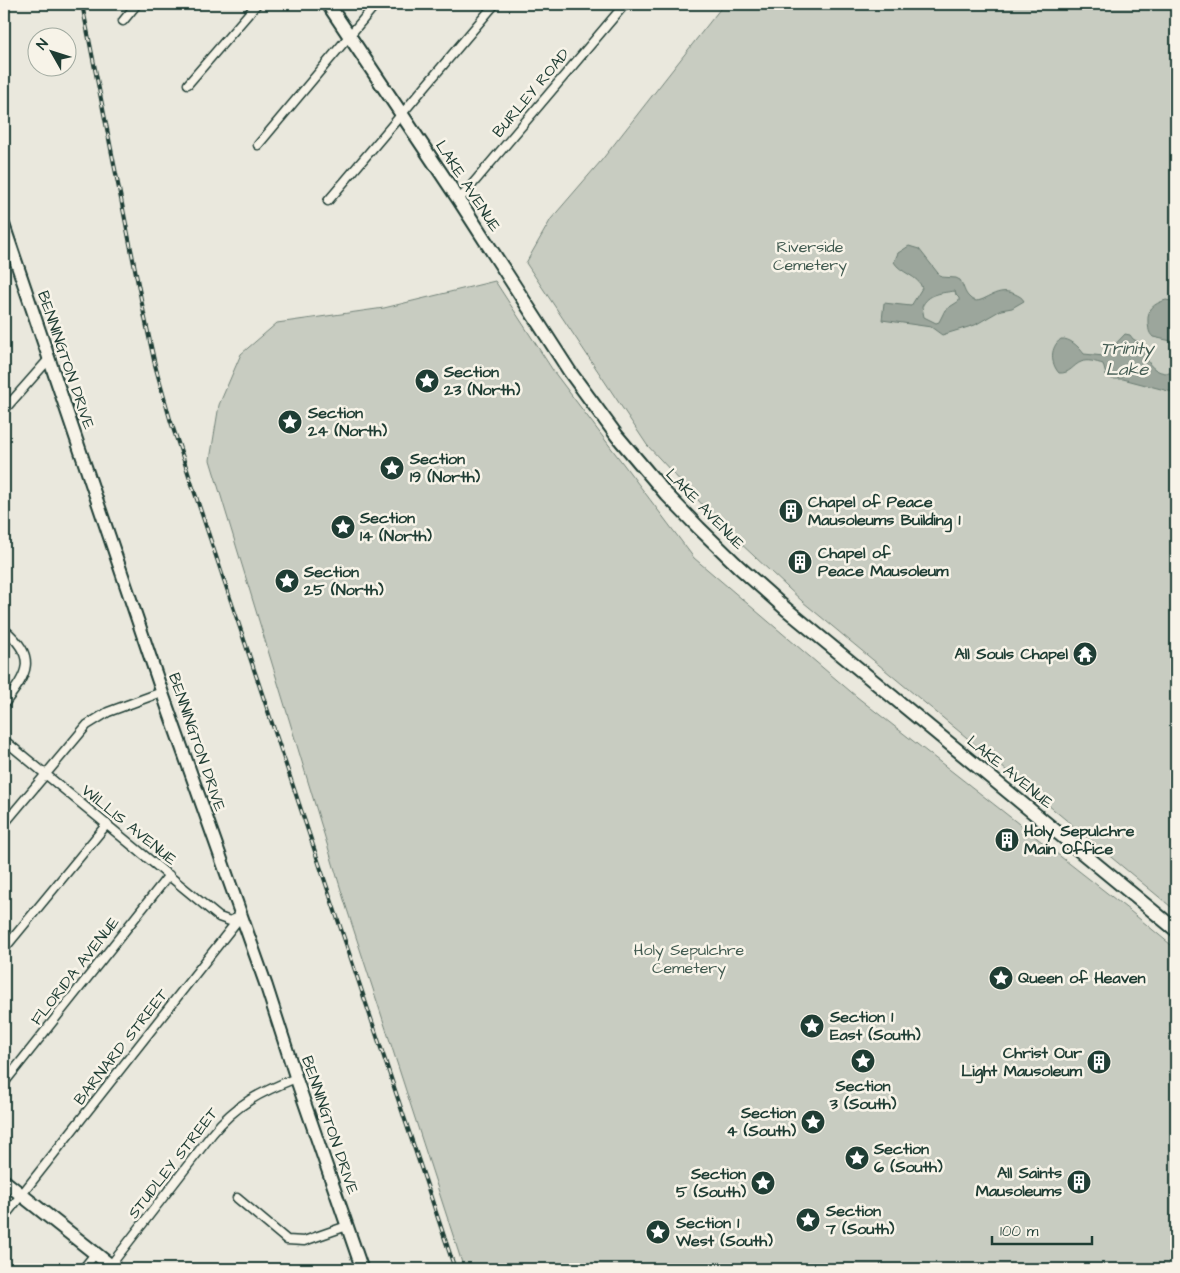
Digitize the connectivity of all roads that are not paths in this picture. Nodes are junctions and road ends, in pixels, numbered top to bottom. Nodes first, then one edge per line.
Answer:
1 (137, 4) edge
2 (257, 4) edge
3 (328, 4) edge
4 (376, 4) edge
5 (494, 4) edge
6 (624, 4) edge
7 (123, 21) dead end
8 (349, 35) junction
9 (188, 84) dead end
10 (401, 114) junction
11 (258, 145) dead end
12 (328, 200) dead end
13 (459, 200) junction
14 (4, 226) edge
15 (12, 251) junction
16 (4, 261) edge
17 (49, 358) junction
18 (4, 410) edge
19 (4, 629) edge
20 (162, 692) junction
21 (4, 704) edge
22 (4, 740) edge
23 (45, 774) junction
24 (4, 824) edge
25 (107, 824) junction
26 (168, 875) junction
27 (241, 916) junction
28 (1176, 930) edge
29 (4, 949) edge
30 (296, 1078) junction
31 (4, 1083) edge
32 (4, 1181) edge
33 (22, 1195) junction
34 (237, 1198) dead end
35 (4, 1218) edge
36 (347, 1226) junction
37 (96, 1254) junction
38 (112, 1268) edge
39 (83, 1269) edge
40 (362, 1269) edge

1 - 7 street
2 - 9 street
3 - 8 main road, LAKE AVENUE
4 - 8 street
5 - 10 street
6 - 13 street, BURLEY ROAD
8 - 10 main road, LAKE AVENUE
8 - 11 street
10 - 12 street
10 - 13 main road, LAKE AVENUE
13 - 28 main road, LAKE AVENUE
14 - 15 street, BENNINGTON DRIVE
15 - 16 street
15 - 17 street, BENNINGTON DRIVE
17 - 18 street
17 - 20 street, BENNINGTON DRIVE
19 - 21 street
20 - 23 street
20 - 27 street, BENNINGTON DRIVE
22 - 23 street, WILLIS AVENUE
23 - 24 street
23 - 25 street, WILLIS AVENUE
25 - 26 street, WILLIS AVENUE
25 - 29 street
26 - 27 street, WILLIS AVENUE
26 - 31 street, FLORIDA AVENUE
27 - 30 street, BENNINGTON DRIVE
27 - 33 street, BARNARD STREET
30 - 36 street, BENNINGTON DRIVE
30 - 38 street, STUDLEY STREET
32 - 33 main road
33 - 35 street, BARNARD STREET
33 - 37 main road
34 - 36 street
36 - 40 street, BENNINGTON DRIVE
37 - 38 main road
37 - 39 street

